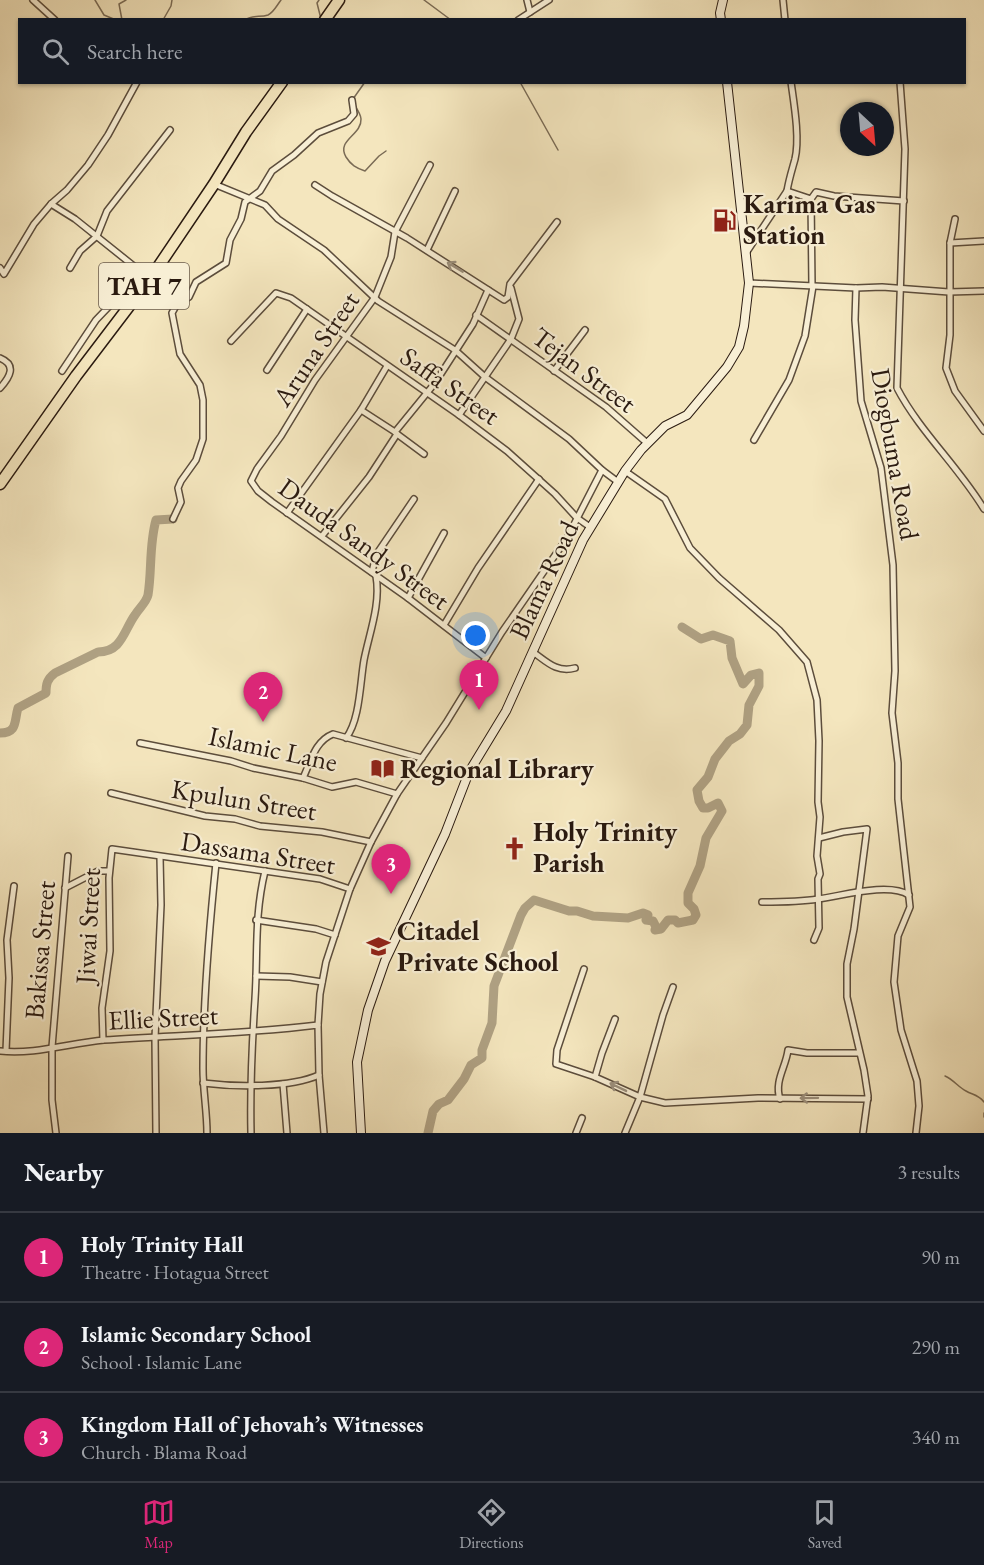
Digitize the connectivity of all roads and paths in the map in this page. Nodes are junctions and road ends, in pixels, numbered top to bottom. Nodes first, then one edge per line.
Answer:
1 (33, 0) edge
2 (339, 0) edge
3 (527, 0) edge
4 (549, 0) edge
5 (723, 0) edge
6 (783, 0) edge
7 (530, 12) junction
8 (328, 15) edge
9 (53, 18) edge
10 (521, 18) edge
11 (721, 18) edge
12 (785, 18) edge
13 (136, 84) edge
14 (281, 84) edge
15 (727, 84) edge
16 (791, 84) edge
17 (900, 84) edge
18 (352, 100) dead end
19 (170, 130) dead end
20 (430, 165) dead end
21 (214, 184) junction
22 (315, 185) dead end
23 (455, 191) dead end
24 (788, 191) junction
25 (248, 199) junction
26 (811, 199) junction
27 (904, 201) junction
28 (51, 204) junction
29 (955, 219) dead end
30 (557, 222) dead end
31 (395, 232) junction
32 (97, 236) junction
33 (984, 241) edge
34 (950, 243) junction
35 (427, 250) junction
36 (746, 253) junction
37 (0, 268) edge
38 (70, 268) dead end
39 (148, 275) junction
40 (750, 283) junction
41 (510, 284) junction
42 (812, 286) junction
43 (856, 288) junction
44 (901, 289) junction
45 (488, 291) junction
46 (984, 291) edge
47 (949, 292) junction
48 (375, 297) junction
49 (307, 309) junction
50 (476, 315) junction
51 (585, 330) dead end
52 (347, 337) junction
53 (511, 339) junction
54 (231, 341) dead end
55 (455, 350) junction
56 (0, 358) edge
57 (387, 366) junction
58 (267, 370) dead end
59 (62, 371) dead end
60 (554, 371) junction
61 (485, 377) junction
62 (0, 388) edge
63 (425, 393) junction
64 (361, 410) junction
65 (459, 415) junction
66 (984, 431) edge
67 (396, 433) junction
68 (754, 440) dead end
69 (647, 443) junction
70 (424, 454) dead end
71 (602, 470) junction
72 (625, 471) junction
73 (538, 479) junction
74 (251, 481) joint
75 (618, 482) junction
76 (0, 484) edge
77 (414, 499) dead end
78 (984, 509) edge
79 (287, 513) junction
80 (577, 518) junction
81 (173, 519) dead end
82 (590, 527) junction
83 (444, 533) dead end
84 (322, 536) junction
85 (374, 574) junction
86 (408, 598) junction
87 (444, 625) junction
88 (533, 652) junction
89 (486, 658) junction
90 (575, 668) dead end
91 (346, 738) junction
92 (140, 743) dead end
93 (422, 758) junction
94 (303, 778) junction
95 (111, 793) dead end
96 (397, 794) junction
97 (819, 838) junction
98 (371, 842) junction
99 (112, 849) joint
100 (68, 856) dead end
101 (160, 857) junction
102 (216, 863) junction
103 (109, 871) junction
104 (266, 871) junction
105 (14, 886) dead end
106 (65, 888) junction
107 (350, 889) junction
108 (859, 893) junction
109 (909, 895) junction
110 (818, 899) junction
111 (762, 902) dead end
112 (256, 920) junction
113 (335, 934) junction
114 (814, 940) dead end
115 (584, 969) dead end
116 (256, 976) junction
117 (322, 982) junction
118 (673, 987) dead end
119 (615, 1019) dead end
120 (318, 1025) junction
121 (252, 1031) junction
122 (203, 1035) junction
123 (155, 1038) junction
124 (103, 1040) junction
125 (52, 1047) junction
126 (3, 1051) edge
127 (858, 1053) junction
128 (319, 1075) junction
129 (595, 1077) junction
130 (203, 1083) junction
131 (283, 1084) junction
132 (250, 1085) junction
133 (640, 1097) junction
134 (780, 1099) junction
135 (868, 1099) junction
136 (582, 1118) dead end
137 (56, 1133) edge
138 (156, 1133) edge
139 (207, 1133) edge
140 (251, 1133) edge
141 (287, 1133) edge
142 (324, 1133) edge
143 (361, 1133) edge
144 (576, 1133) edge
145 (625, 1133) edge
146 (863, 1133) edge
147 (916, 1133) edge

1 - 9 street
2 - 8 highway
3 - 7 street
4 - 7 street
5 - 11 street
6 - 12 street
7 - 10 street
13 - 28 street
14 - 21 highway, TAH 7
15 - 36 street
16 - 24 street
17 - 27 street
18 - 25 street
19 - 32 street
20 - 31 street, Aruna Street
21 - 25 street
21 - 39 highway, TAH 7
22 - 31 street
23 - 35 street
24 - 26 street
24 - 36 street
25 - 48 street
25 - 81 street
26 - 27 street
26 - 42 street
27 - 44 street
28 - 32 street
28 - 37 street
29 - 34 street
30 - 41 street
31 - 35 street
31 - 48 street, Aruna Street
32 - 38 street
32 - 39 street
33 - 34 street
34 - 47 street
45 -> 35 street
36 - 40 street
39 - 59 street
39 - 76 highway, TAH 7
40 - 42 street
40 - 69 street, Blama Road
41 - 45 street
41 - 53 street, Tejan Street
42 - 43 street
42 - 68 street
43 - 44 street
43 - 109 street, Diogbuma Road
44 - 47 street
44 - 78 street
45 - 50 street
46 - 47 street
47 - 66 street
48 - 52 street, Aruna Street
48 - 55 street
49 - 52 street, Saffa Street
49 - 54 street, Saffa Street
49 - 58 street
50 - 53 street
50 - 55 street
51 - 60 street
52 - 57 street, Saffa Street
52 - 74 street, Aruna Street
53 - 60 street, Tejan Street
53 - 61 street
55 - 61 street
55 - 63 street
56 - 62 street
57 - 63 street, Saffa Street
57 - 64 street
60 - 69 street, Tejan Street
61 - 65 street
61 - 71 street
63 - 65 street, Saffa Street
63 - 67 street
64 - 67 street
64 - 79 street
65 - 73 street, Saffa Street
67 - 70 street
67 - 84 street
69 - 72 street, Blama Road
71 - 75 street
71 - 80 street
72 - 75 street, Blama Road
72 - 97 street
73 - 80 street, Saffa Street
73 - 87 street
74 - 79 street, Dauda Sandy Street
75 - 82 street, Blama Road
77 - 85 street
79 - 84 street, Dauda Sandy Street
80 - 82 street, Saffa Street
80 - 89 street
82 - 88 street, Blama Road
83 - 86 street
84 - 85 street, Dauda Sandy Street
85 - 86 street, Dauda Sandy Street
85 - 91 street
86 - 87 street, Dauda Sandy Street
87 - 89 street, Dauda Sandy Street
88 - 90 street
88 - 143 street, Blama Road
89 - 93 street
91 - 93 street
91 - 94 street
92 - 94 street, Islamic Lane
93 - 96 street
94 - 96 street, Islamic Lane
95 - 98 street, Kpulun Street
96 - 98 street
97 - 108 street
97 - 110 street
98 - 107 street
99 - 101 street, Dassama Street
99 - 103 street, Jiwai Street
100 - 106 street, Bakissa Street
101 - 102 street, Dassama Street
101 - 123 street
102 - 104 street, Dassama Street
102 - 122 street
103 - 106 street
103 - 124 street, Jiwai Street
104 - 107 street, Dassama Street
104 - 112 street
105 - 126 street
106 - 125 street, Bakissa Street
107 - 113 street
108 - 109 street
108 - 110 street
108 - 127 street
109 - 147 street, Diogbuma Road
110 - 111 street
110 - 114 street
112 - 113 street
112 - 116 street
113 - 117 street
115 - 129 street
116 - 117 street
116 - 121 street
117 - 120 street
118 - 133 street
119 - 129 street
120 - 121 street, Ellie Street
120 - 128 street
121 - 122 street, Ellie Street
121 - 132 street
122 - 123 street, Ellie Street
122 - 130 street
123 - 124 street, Ellie Street
123 - 138 street
124 - 125 street, Ellie Street
125 - 126 street, Ellie Street
125 - 137 street, Bakissa Street
127 - 134 street
127 - 135 street
128 - 131 street
128 - 142 street
133 -> 129 street
130 - 132 street
130 - 139 street
131 - 132 street
131 - 141 street
132 - 140 street
133 - 134 street
133 - 145 street
135 -> 134 street
135 - 146 street
136 - 144 street

